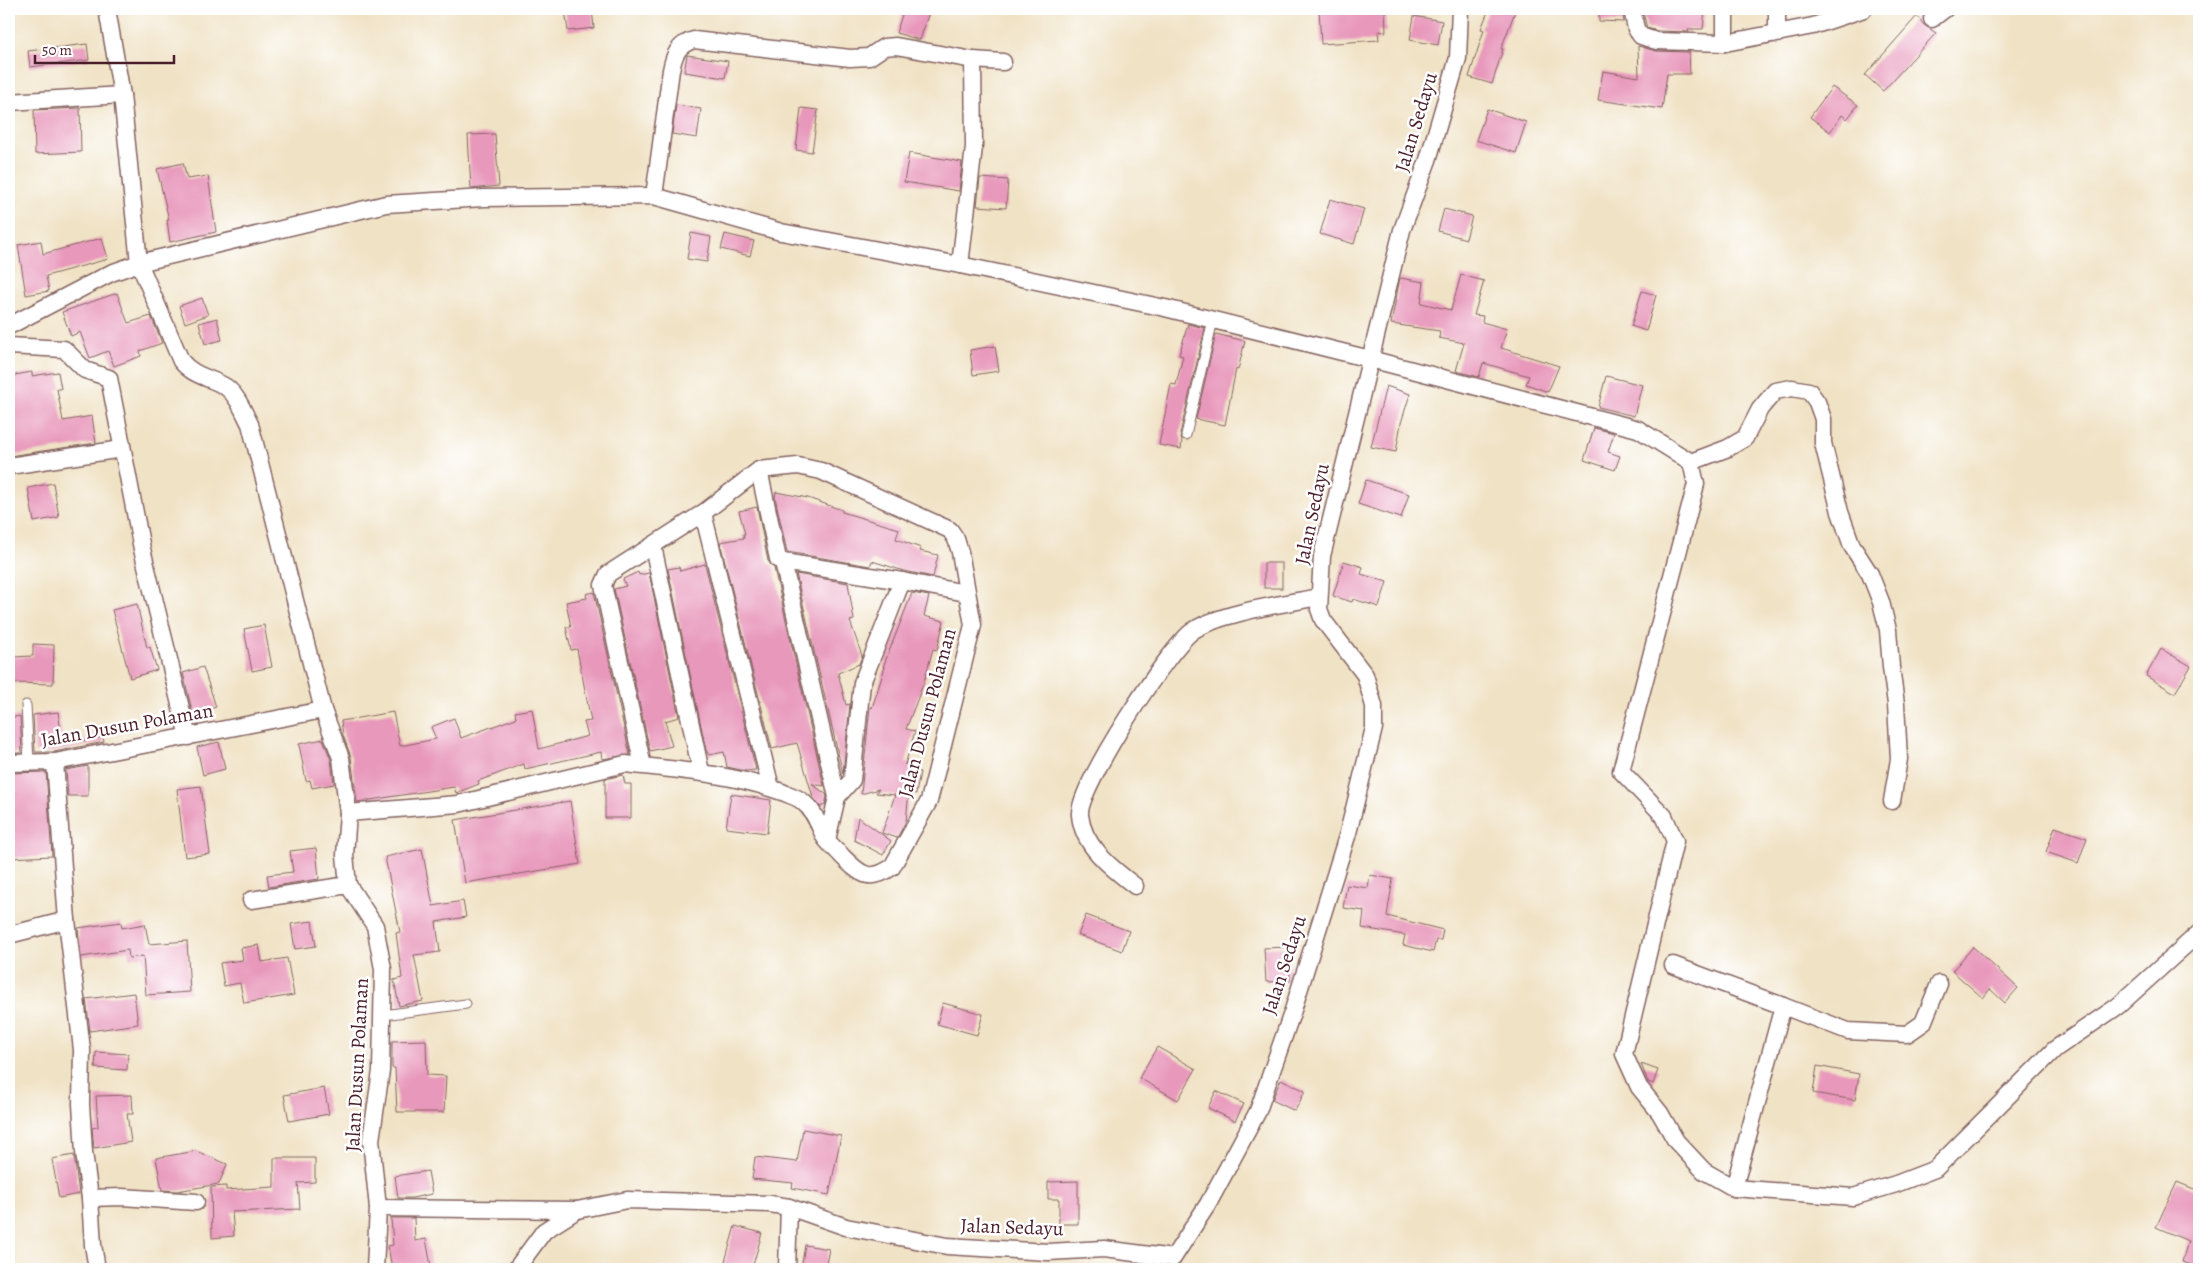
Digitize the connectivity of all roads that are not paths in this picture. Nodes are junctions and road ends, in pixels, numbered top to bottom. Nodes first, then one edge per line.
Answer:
1 (107, 9) edge
2 (1460, 9) edge
3 (1632, 9) edge
4 (1724, 9) edge
5 (1777, 9) edge
6 (1864, 9) edge
7 (1945, 9) edge
8 (1932, 19) dead end
9 (1777, 34) junction
10 (1725, 43) junction
11 (973, 60) junction
12 (1003, 62) dead end
13 (122, 95) junction
14 (9, 102) edge
15 (654, 196) junction
16 (139, 263) junction
17 (960, 265) junction
18 (1212, 320) junction
19 (9, 326) edge
20 (9, 346) edge
21 (1370, 359) junction
22 (1186, 435) dead end
23 (122, 449) junction
24 (1691, 462) junction
25 (9, 466) edge
26 (759, 470) junction
27 (702, 513) junction
28 (653, 546) junction
29 (783, 562) junction
30 (902, 580) junction
31 (966, 593) junction
32 (1319, 597) junction
33 (26, 704) dead end
34 (323, 710) junction
35 (188, 737) junction
36 (29, 762) junction
37 (55, 762) junction
38 (9, 763) edge
39 (643, 766) junction
40 (701, 772) junction
41 (771, 788) junction
42 (837, 797) junction
43 (1892, 801) dead end
44 (348, 813) junction
45 (827, 840) junction
46 (348, 885) junction
47 (1134, 886) dead end
48 (251, 900) dead end
49 (67, 920) junction
50 (2199, 933) edge
51 (9, 935) edge
52 (1673, 965) dead end
53 (1939, 984) dead end
54 (466, 1004) dead end
55 (1783, 1006) junction
56 (383, 1015) junction
57 (1734, 1188) junction
58 (90, 1198) junction
59 (196, 1202) dead end
60 (789, 1207) junction
61 (378, 1208) junction
62 (578, 1210) junction
63 (1170, 1264) edge
64 (97, 1269) edge
65 (375, 1269) edge
66 (516, 1269) edge
67 (787, 1269) edge

1 - 13 street
2 - 21 street, Jalan Sedayu
3 - 10 street
4 - 10 street
5 - 9 street
6 - 9 street
7 - 8 street
9 - 10 street
11 - 12 street
11 - 15 street
11 - 17 street
13 - 14 street
13 - 16 street
15 - 16 street
15 - 17 street
16 - 19 street
16 - 34 street
17 - 18 street
18 - 21 street
18 - 22 lane
20 - 23 street
21 - 24 street
21 - 32 street, Jalan Sedayu
23 - 25 street
23 - 35 street
24 - 43 street
24 - 57 street
26 - 27 street
26 - 29 street
26 - 31 street, Jalan Dusun Polaman
27 - 28 street
27 - 41 street
28 - 39 street
28 - 40 street
29 - 30 street
29 - 42 street
30 - 31 street
30 - 42 street
31 - 45 street, Jalan Dusun Polaman
32 - 47 street
32 - 63 street, Jalan Sedayu
33 - 36 lane
34 - 35 street, Jalan Dusun Polaman
34 - 44 street, Jalan Dusun Polaman
35 - 37 street, Jalan Dusun Polaman
36 - 37 street, Jalan Dusun Polaman
36 - 38 street, Jalan Dusun Polaman
37 - 49 street
39 - 40 street, Jalan Dusun Polaman
39 - 44 street, Jalan Dusun Polaman
40 - 41 street, Jalan Dusun Polaman
41 - 45 street, Jalan Dusun Polaman
42 - 45 street
44 - 46 street, Jalan Dusun Polaman
46 - 48 street
46 - 56 street, Jalan Dusun Polaman
49 - 51 street
49 - 58 street
50 - 57 street
52 - 55 street
53 - 55 street
54 - 56 lane
55 - 57 street
56 - 61 street, Jalan Dusun Polaman
58 - 59 street
58 - 64 street
60 - 62 street, Jalan Sedayu
60 - 63 street, Jalan Sedayu
60 - 67 street
61 - 62 street
61 - 65 street, Jalan Dusun Polaman
62 - 66 street, Jalan Sedayu

